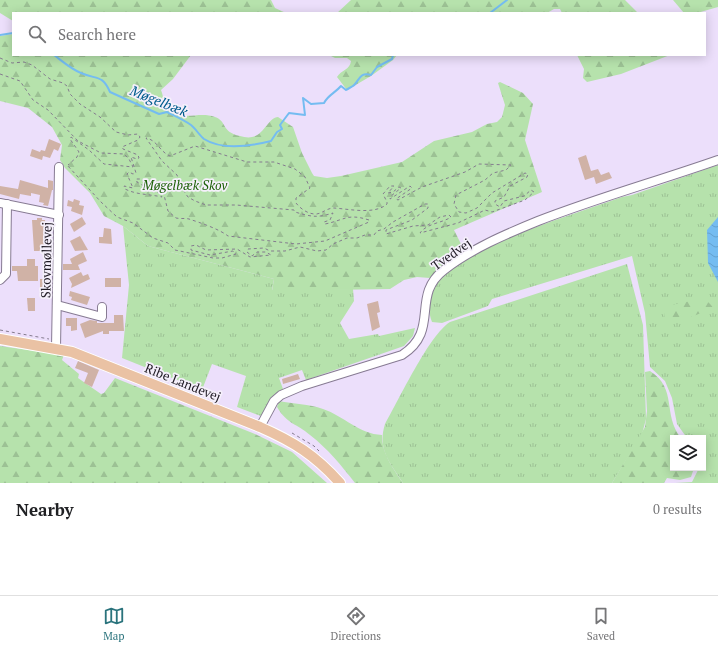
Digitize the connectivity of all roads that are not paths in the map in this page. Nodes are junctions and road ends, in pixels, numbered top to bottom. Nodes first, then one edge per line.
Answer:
1 (718, 160) edge
2 (59, 167) dead end
3 (4, 204) edge
4 (59, 215) junction
5 (0, 280) edge
6 (58, 305) junction
7 (102, 307) dead end
8 (0, 339) edge
9 (56, 348) junction
10 (260, 427) junction
11 (340, 483) edge

1 - 10 street, Tvedvej
2 - 4 street, Skovmøllevej
3 - 4 street, Skovmøllevej
3 - 5 street, Skovmøllevej
4 - 6 street, Skovmøllevej
6 - 7 street, Skovmøllevej
6 - 9 street, Skovmøllevej
8 - 9 main road, Ribe Landevej
9 - 10 main road, Ribe Landevej
10 - 11 main road, Ribe Landevej

